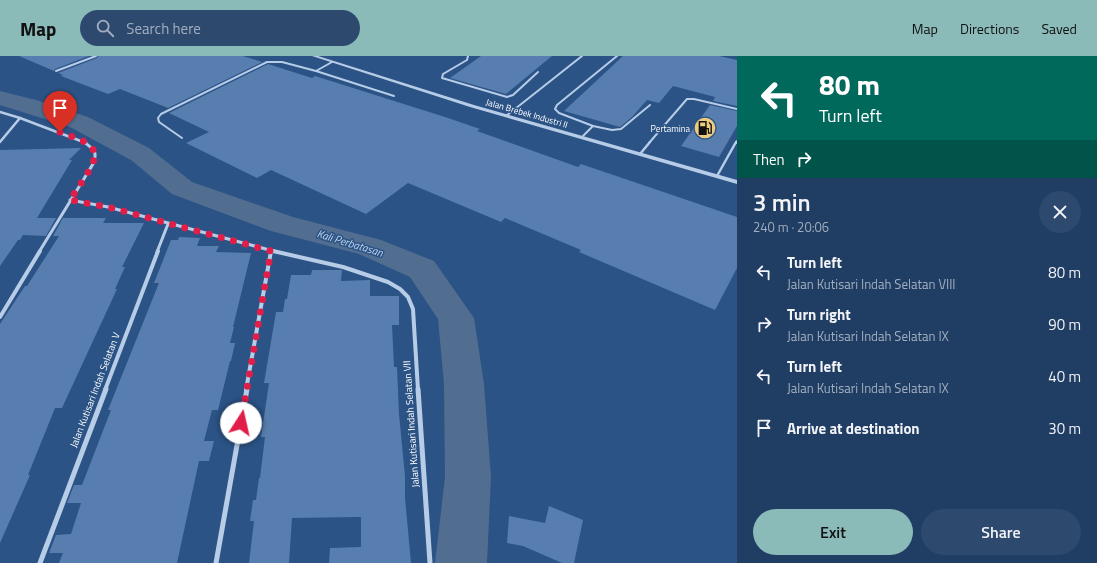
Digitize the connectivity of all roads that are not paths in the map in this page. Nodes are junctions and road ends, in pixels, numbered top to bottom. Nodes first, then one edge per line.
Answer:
1 (96, 56) edge
2 (314, 56) edge
3 (468, 56) edge
4 (582, 56) edge
5 (617, 56) edge
6 (332, 62) junction
7 (56, 71) dead end
8 (316, 71) junction
9 (538, 72) dead end
10 (394, 96) dead end
11 (650, 105) dead end
12 (737, 109) edge
13 (0, 112) edge
14 (506, 116) junction
15 (20, 118) junction
16 (593, 126) junction
17 (582, 137) junction
18 (182, 138) dead end
19 (737, 141) edge
20 (0, 142) edge
21 (640, 154) junction
22 (717, 176) junction
23 (737, 182) edge
24 (70, 200) junction
25 (168, 224) junction
26 (271, 251) junction
27 (0, 316) edge
28 (40, 563) edge
29 (216, 563) edge
30 (430, 563) edge

1 - 7 lane
2 - 6 street, Jalan Brebek Industri II
3 - 9 lane
4 - 14 lane
5 - 16 lane
6 - 8 lane
6 - 14 street, Jalan Brebek Industri II
8 - 10 lane
8 - 18 lane
11 - 16 lane
12 - 21 lane
13 - 15 street
14 - 17 street, Jalan Brebek Industri II
15 - 20 street
15 - 24 street
16 - 17 lane
17 - 21 street, Jalan Brebek Industri II
19 - 22 lane
21 - 22 street, Jalan Brebek Industri II
22 - 23 street, Jalan Brebek Industri II
24 - 25 street
24 - 27 street
25 - 26 street
25 - 28 street, Jalan Kutisari Indah Selatan V
26 - 29 street
26 - 30 street, Jalan Kutisari Indah Selatan VII

